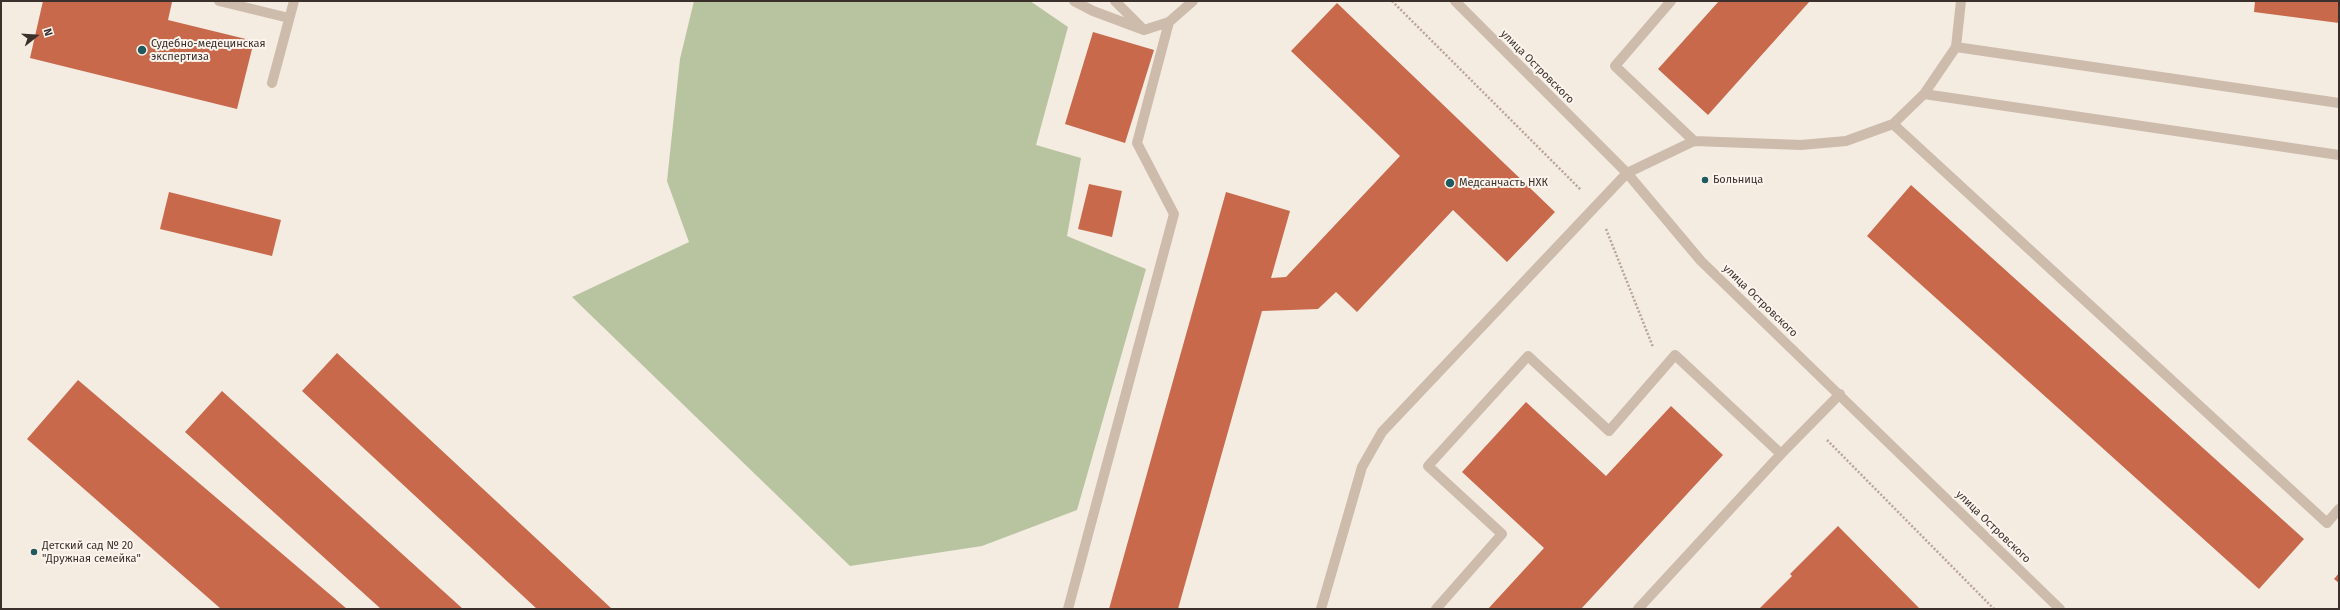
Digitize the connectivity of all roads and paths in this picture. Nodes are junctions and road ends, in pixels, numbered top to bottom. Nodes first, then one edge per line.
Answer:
1 (219, 1) edge
2 (294, 1) edge
3 (1074, 1) edge
4 (1115, 1) edge
5 (1193, 1) edge
6 (1392, 1) edge
7 (1454, 1) edge
8 (1671, 1) edge
9 (1961, 1) edge
10 (289, 18) junction
11 (1169, 22) junction
12 (1144, 30) junction
13 (1956, 47) junction
14 (272, 83) dead end
15 (1924, 94) junction
16 (2339, 103) edge
17 (1893, 124) junction
18 (1694, 141) junction
19 (2339, 155) edge
20 (1627, 173) junction
21 (1596, 206) junction
22 (1662, 370) junction
23 (1840, 394) junction
24 (1811, 423) junction
25 (1781, 454) junction
26 (2339, 509) edge
27 (1068, 609) edge
28 (1321, 609) edge
29 (1436, 609) edge
30 (1638, 609) edge
31 (1994, 609) edge
32 (2060, 609) edge

1 - 10 street
2 - 10 street
3 - 12 street
4 - 12 street
5 - 11 street
6 - 21 path
7 - 20 street, улица Островского
8 - 18 street
9 - 13 street
10 - 14 street
11 - 12 street
11 - 27 street
13 - 15 street
13 - 16 street
15 - 17 street
15 - 19 street
17 - 18 street
17 - 26 street
18 - 20 street
20 - 21 street
20 - 23 street, улица Островского
21 - 22 path
21 - 28 street
22 - 25 street
22 - 29 street
23 - 24 street
23 - 32 street, улица Островского
24 - 25 street
24 - 31 path
25 - 30 street

